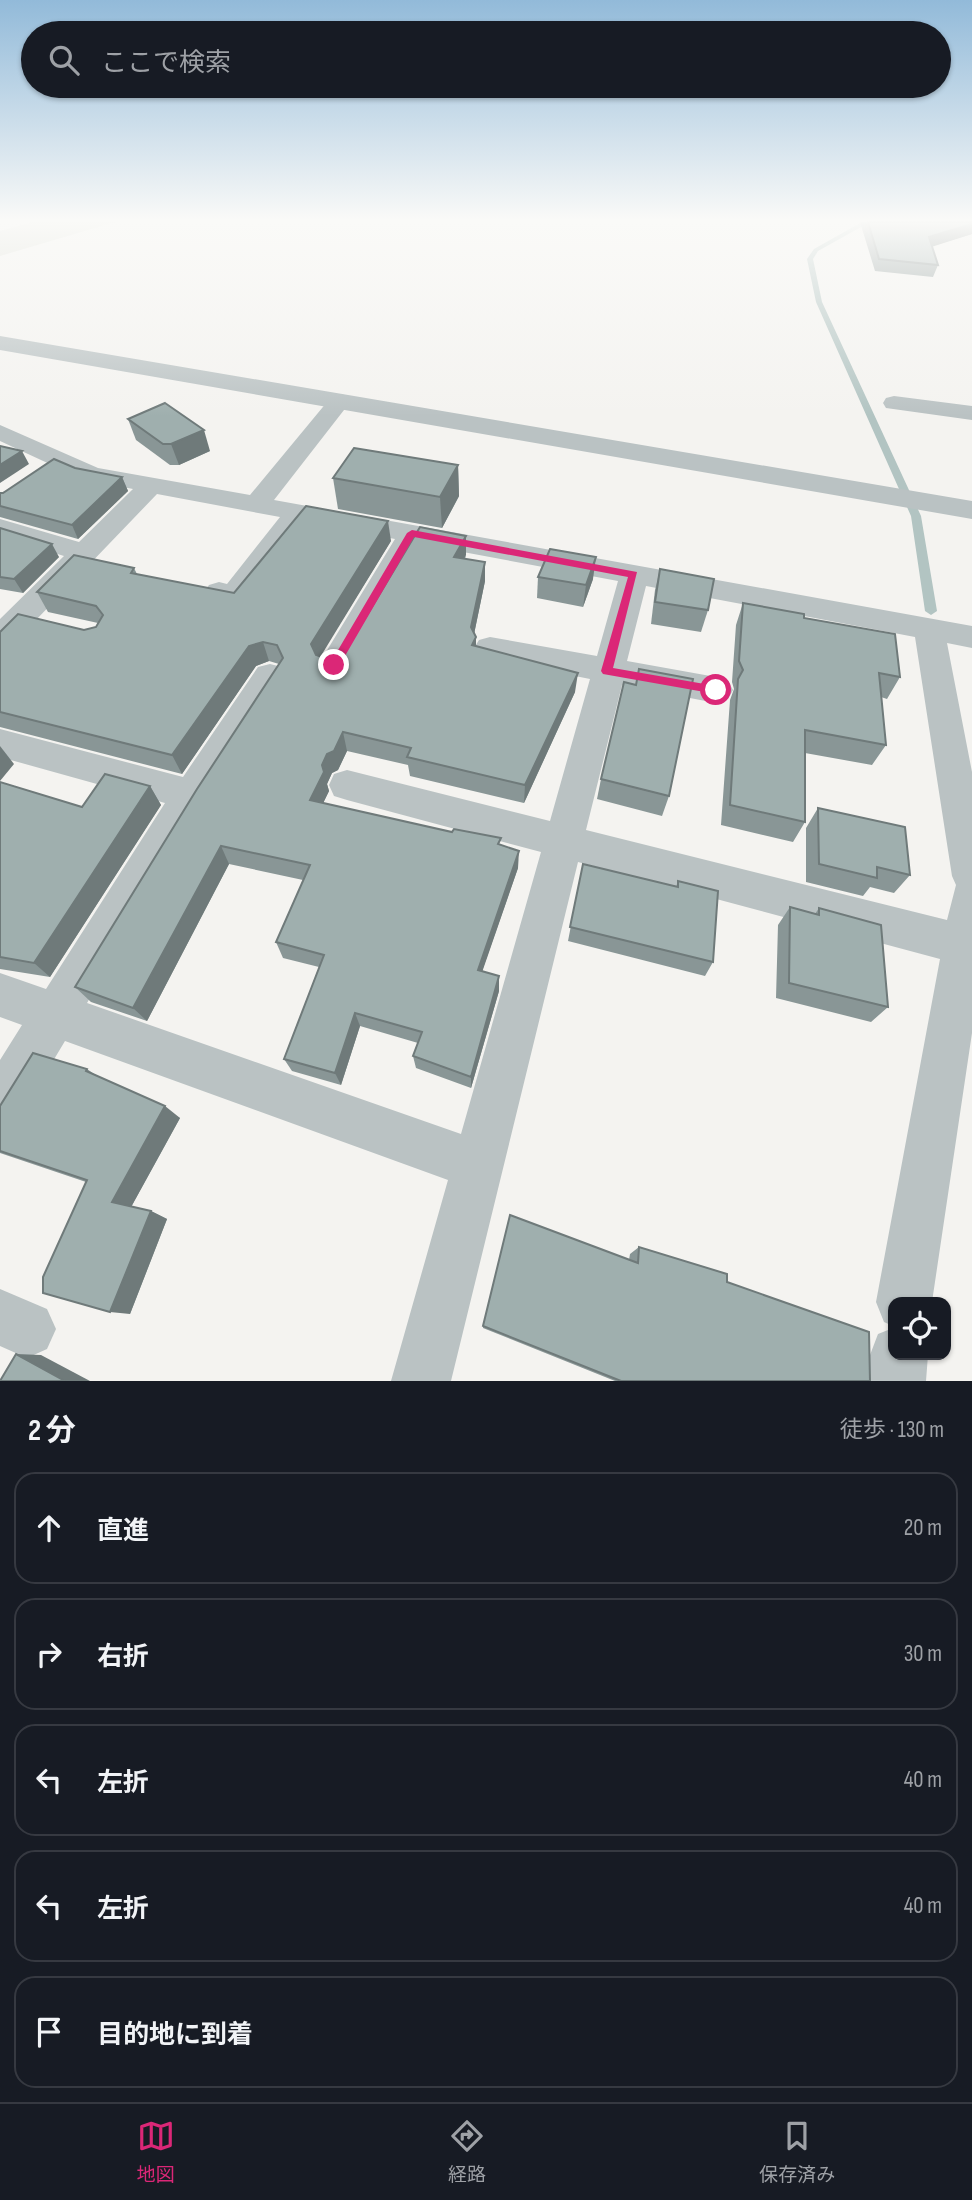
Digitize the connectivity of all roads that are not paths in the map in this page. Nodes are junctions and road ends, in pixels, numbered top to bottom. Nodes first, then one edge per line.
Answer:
1 (0, 343) edge
2 (340, 401) junction
3 (894, 403) dead end
4 (972, 414) edge
5 (0, 432) edge
6 (152, 485) junction
7 (256, 505) junction
8 (972, 510) edge
9 (298, 512) junction
10 (0, 527) edge
11 (412, 533) junction
12 (88, 560) junction
13 (634, 575) junction
14 (194, 586) edge
15 (57, 627) edge
16 (10, 628) edge
17 (929, 629) junction
18 (972, 637) edge
19 (490, 649) edge
20 (334, 665) edge
21 (607, 671) junction
22 (270, 676) edge
23 (716, 690) dead end
24 (0, 743) edge
25 (347, 785) dead end
26 (191, 795) junction
27 (562, 841) junction
28 (972, 876) edge
29 (972, 895) edge
30 (964, 945) junction
31 (0, 995) edge
32 (55, 1014) junction
33 (0, 1104) edge
34 (477, 1165) junction
35 (905, 1297) edge
36 (898, 1360) edge
37 (421, 1381) edge
38 (896, 1381) edge

1 - 2 street
2 - 7 street
2 - 8 street
3 - 4 street
5 - 6 street
6 - 7 street
6 - 12 street
7 - 9 street
9 - 11 street
9 - 14 street
10 - 12 street
11 - 13 street
11 - 20 street
12 - 16 street
13 - 17 street
13 - 21 street
15 - 16 street
17 - 18 street
17 - 28 street
19 - 21 street
21 - 23 street
21 - 27 street
22 - 26 street
24 - 26 street
25 - 27 street
26 - 32 street
27 - 30 street
27 - 34 street
29 - 30 street
30 - 35 street
31 - 32 street
32 - 33 street
32 - 34 street
34 - 37 street
36 - 38 street

